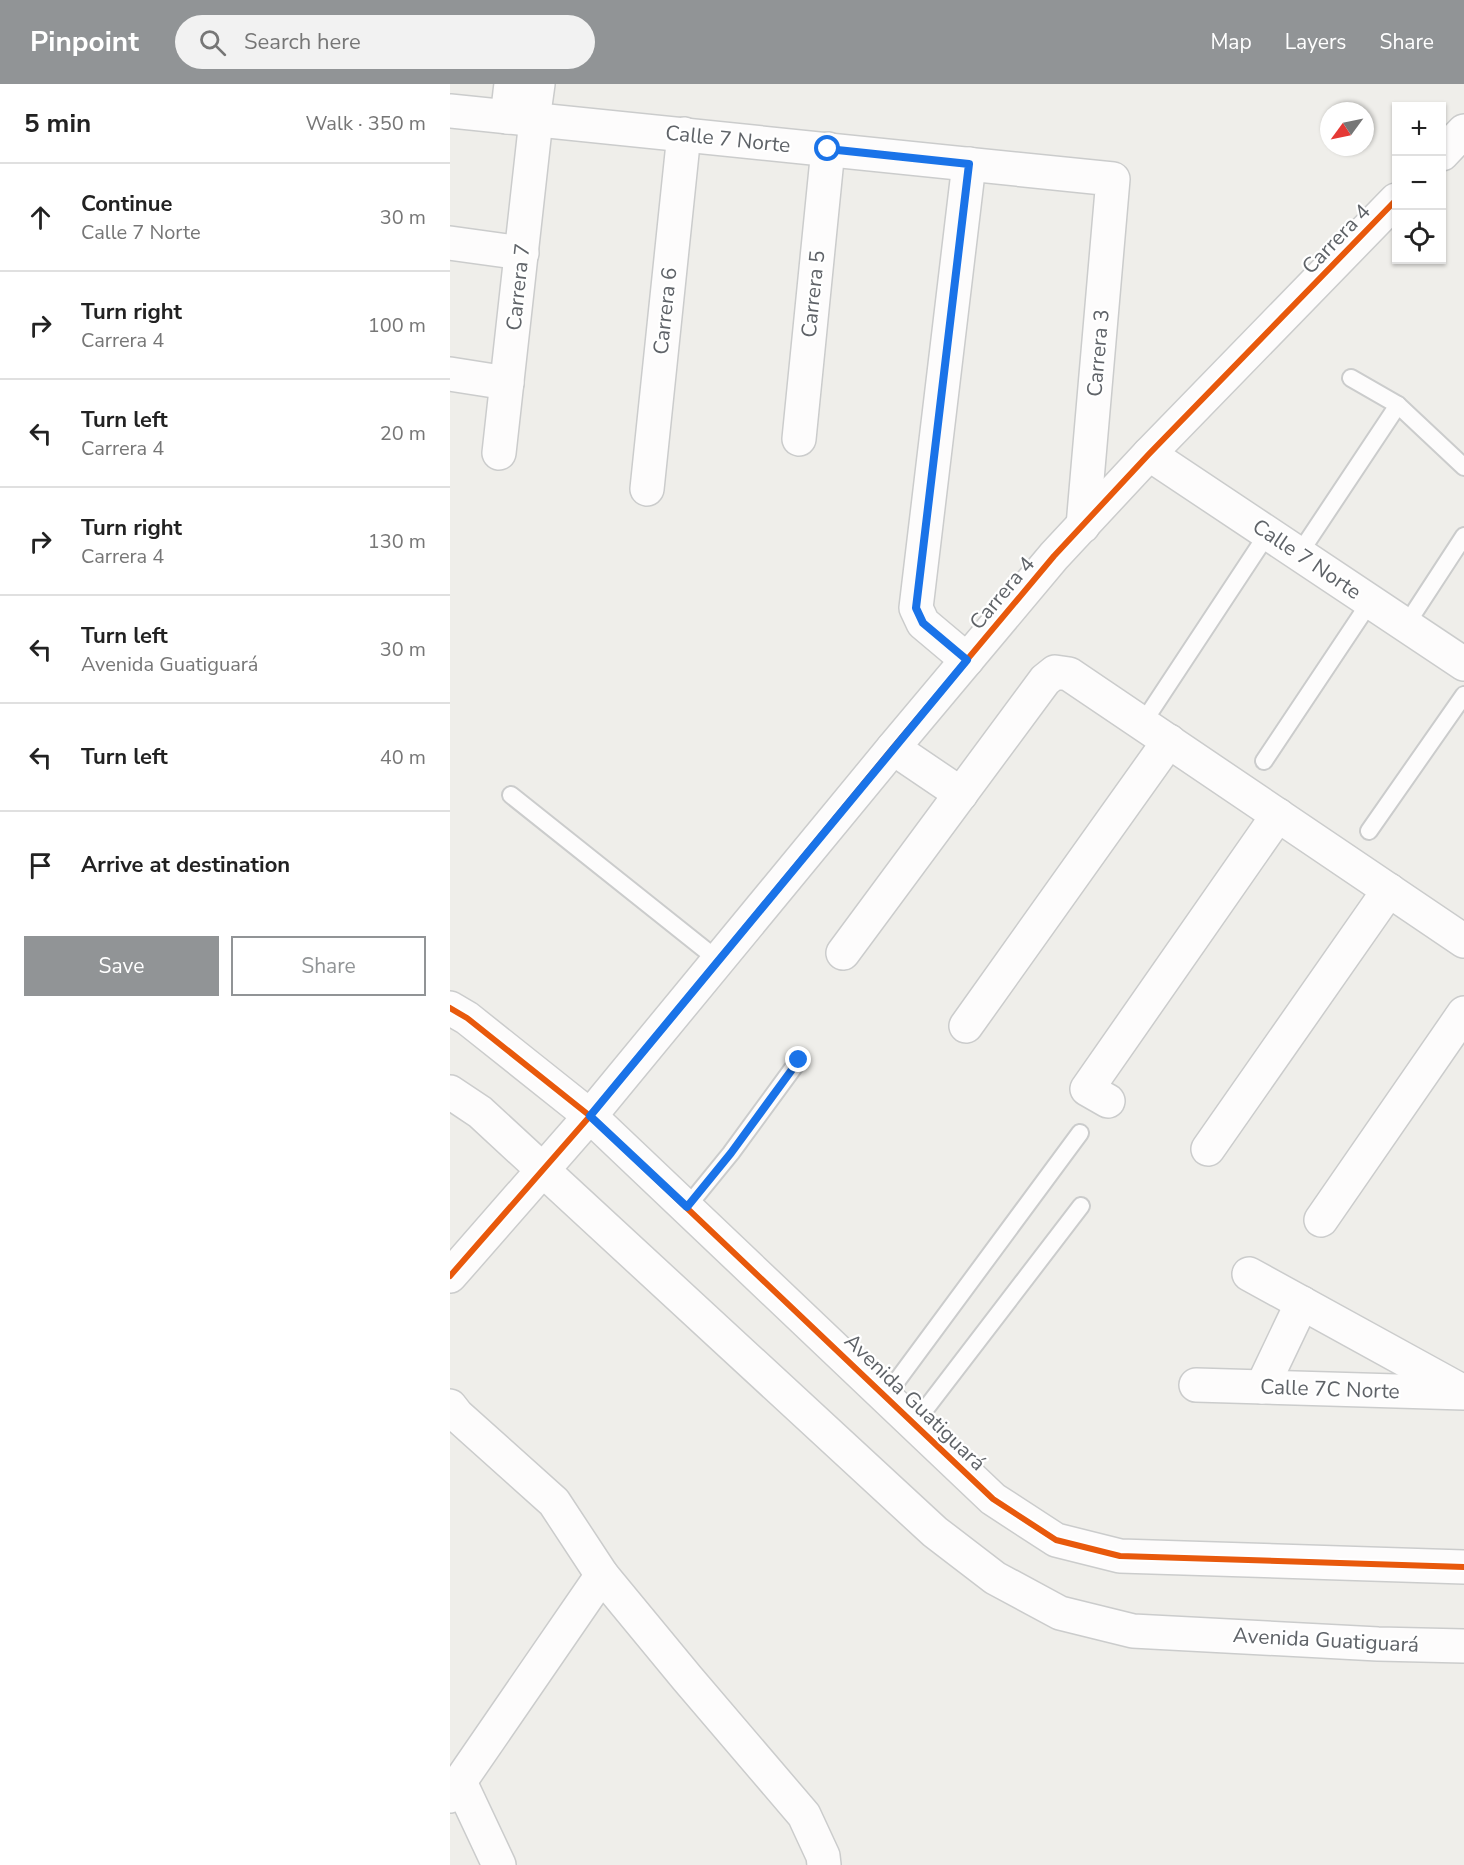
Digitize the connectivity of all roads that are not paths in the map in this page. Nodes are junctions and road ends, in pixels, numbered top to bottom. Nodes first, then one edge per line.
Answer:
1 (511, 84) edge
2 (538, 84) edge
3 (450, 111) edge
4 (525, 119) junction
5 (1464, 131) edge
6 (684, 134) junction
7 (828, 149) junction
8 (1446, 150) edge
9 (969, 164) junction
10 (1113, 179) joint
11 (1392, 204) edge
12 (450, 243) edge
13 (522, 253) junction
14 (450, 374) edge
15 (1351, 378) dead end
16 (507, 382) junction
17 (1398, 405) junction
18 (799, 439) dead end
19 (500, 453) dead end
20 (1149, 454) junction
21 (1464, 467) edge
22 (647, 489) dead end
23 (1083, 526) junction
24 (1268, 533) junction
25 (1464, 536) edge
26 (1299, 554) junction
27 (1370, 602) junction
28 (1406, 625) junction
29 (967, 660) junction
30 (1464, 664) edge
31 (1464, 695) edge
32 (1152, 709) dead end
33 (1169, 741) junction
34 (893, 748) junction
35 (1264, 761) dead end
36 (961, 794) junction
37 (511, 795) dead end
38 (1278, 815) junction
39 (1369, 831) dead end
40 (1389, 890) junction
41 (1464, 941) edge
42 (843, 953) dead end
43 (718, 960) junction
44 (450, 1008) edge
45 (1464, 1013) edge
46 (966, 1026) dead end
47 (799, 1060) dead end
48 (450, 1092) edge
49 (1108, 1101) dead end
50 (590, 1116) junction
51 (1080, 1133) dead end
52 (1208, 1149) dead end
53 (542, 1168) junction
54 (1081, 1206) dead end
55 (687, 1207) junction
56 (1321, 1220) dead end
57 (1249, 1274) dead end
58 (450, 1276) edge
59 (1302, 1303) junction
60 (1196, 1385) dead end
61 (1262, 1387) junction
62 (1464, 1393) edge
63 (885, 1397) junction
64 (450, 1406) edge
65 (914, 1424) junction
66 (1464, 1567) edge
67 (602, 1575) junction
68 (1464, 1646) edge
69 (455, 1789) edge
70 (499, 1865) edge
71 (824, 1865) edge

1 - 4 street, Carrera 7
2 - 4 street, Carrera 7
3 - 4 street, Calle 7 Norte
4 - 6 street, Calle 7 Norte
4 - 13 street, Carrera 7
5 - 8 street
6 - 7 street, Calle 7 Norte
6 - 22 street, Carrera 6
7 - 9 street, Calle 7 Norte
7 - 18 street, Carrera 5
9 - 10 street, Calle 7 Norte
9 - 29 street, Carrera 4
10 - 23 street, Carrera 3
11 - 20 street, Carrera 4
12 - 13 street
13 - 16 street, Carrera 7
14 - 16 street
15 - 17 lane
16 - 19 street, Carrera 7
17 - 21 lane
17 - 26 lane
20 - 23 street, Carrera 4
20 - 24 street, Calle 7 Norte
23 - 29 street, Carrera 4
24 - 26 street, Calle 7 Norte
24 - 32 lane
25 - 28 lane
26 - 27 street, Calle 7 Norte
27 - 28 street, Calle 7 Norte
27 - 35 lane
28 - 30 street, Calle 7 Norte
29 - 34 street, Carrera 4
31 - 39 lane
33 - 36 street
33 - 38 street
33 - 46 street
34 - 36 street
34 - 43 street, Carrera 4
36 - 42 street
37 - 43 lane
38 - 40 street
38 - 49 street
40 - 41 street
40 - 52 street
43 - 50 street, Carrera 4
44 - 50 street, Avenida Guatiguará
45 - 56 street
47 - 55 lane
48 - 53 street, Avenida Guatiguará
50 - 53 street, Carrera 4
50 - 55 street, Avenida Guatiguará
51 - 63 lane
53 - 58 street, Carrera 4
53 - 68 street, Avenida Guatiguará
54 - 65 lane
55 - 63 street, Avenida Guatiguará
57 - 59 street, Calle 7C Norte
59 - 61 street
59 - 62 street, Calle 7C Norte
60 - 61 street, Calle 7C Norte
61 - 62 street, Calle 7C Norte
63 - 65 street, Avenida Guatiguará
64 - 67 street
65 - 66 street, Avenida Guatiguará
67 - 69 street
67 - 71 street
69 - 70 street

